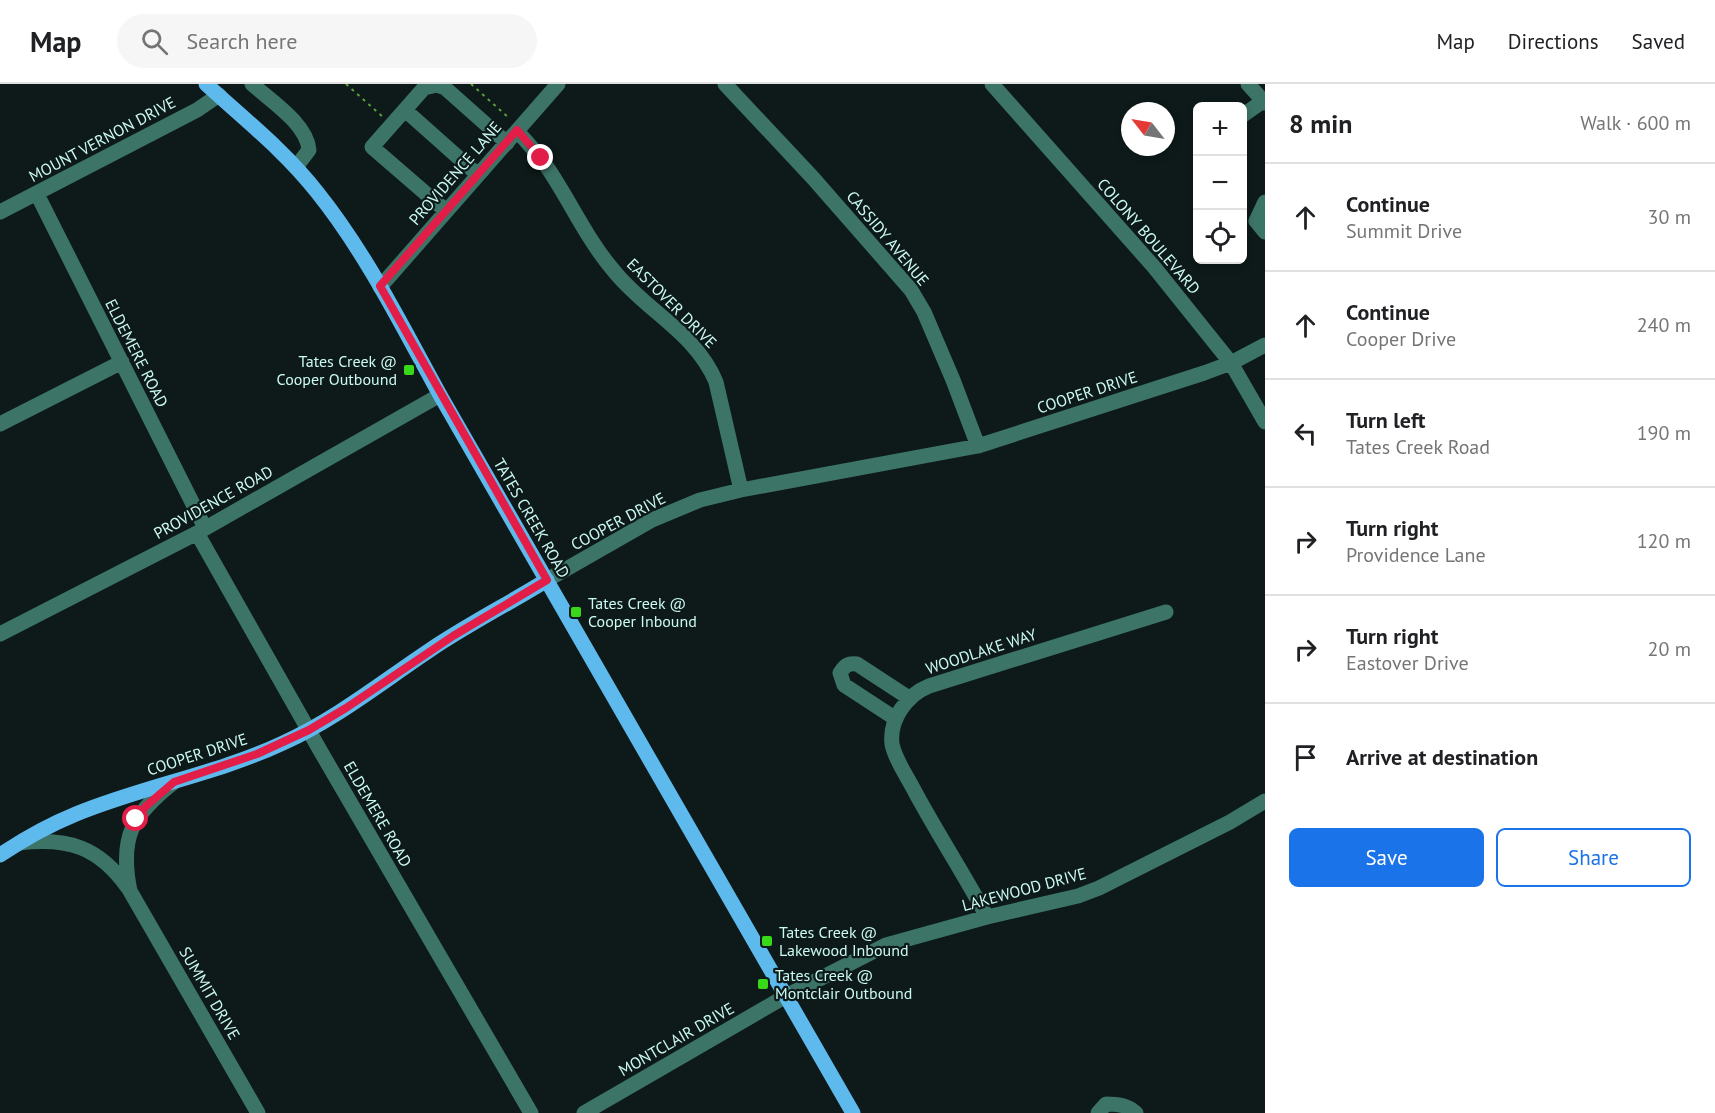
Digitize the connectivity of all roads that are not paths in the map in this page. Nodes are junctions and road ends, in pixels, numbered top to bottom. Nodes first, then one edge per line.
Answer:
1 (206, 84) edge
2 (252, 84) edge
3 (558, 84) edge
4 (724, 84) edge
5 (992, 84) edge
6 (1248, 84) edge
7 (219, 95) junction
8 (1264, 102) edge
9 (405, 111) junction
10 (1247, 113) edge
11 (519, 129) junction
12 (507, 143) junction
13 (296, 167) junction
14 (478, 175) junction
15 (37, 194) junction
16 (1265, 202) edge
17 (446, 211) junction
18 (0, 213) edge
19 (1265, 232) edge
20 (380, 286) junction
21 (1265, 345) edge
22 (122, 362) junction
23 (1231, 363) junction
24 (440, 394) junction
25 (1265, 422) edge
26 (0, 424) edge
27 (978, 446) junction
28 (741, 490) junction
29 (201, 530) junction
30 (547, 580) junction
31 (1166, 612) dead end
32 (0, 634) edge
33 (909, 698) junction
34 (896, 719) junction
35 (309, 730) junction
36 (174, 782) junction
37 (1265, 801) edge
38 (19, 843) junction
39 (0, 855) edge
40 (130, 891) junction
41 (987, 917) junction
42 (786, 996) junction
43 (843, 1093) junction
44 (258, 1113) edge
45 (531, 1113) edge
46 (584, 1113) edge
47 (853, 1113) edge
48 (861, 1113) edge
49 (1098, 1113) edge
50 (1136, 1113) edge

1 - 7 main road, TATES CREEK ROAD
2 - 13 street
3 - 11 street, PROVIDENCE LANE
4 - 27 street, CASSIDY AVENUE
5 - 23 street, COLONY BOULEVARD
6 - 8 street
7 - 13 main road, TATES CREEK ROAD
7 - 15 street, MOUNT VERNON DRIVE
8 - 10 street
9 - 12 street
9 - 14 street
9 - 17 street
11 - 12 street, PROVIDENCE LANE
11 - 28 street, EASTOVER DRIVE
12 - 14 street, PROVIDENCE LANE
13 - 20 main road, TATES CREEK ROAD
14 - 17 street, PROVIDENCE LANE
15 - 18 street, MOUNT VERNON DRIVE
15 - 22 street, ELDEMERE ROAD
16 - 19 street
17 - 20 street, PROVIDENCE LANE
20 - 24 main road, TATES CREEK ROAD
21 - 23 street, COOPER DRIVE
22 - 26 street
22 - 29 street, ELDEMERE ROAD
23 - 25 street, COLONY BOULEVARD
23 - 27 street, COOPER DRIVE
24 - 29 street, PROVIDENCE ROAD
24 - 30 main road, TATES CREEK ROAD
27 - 28 street, COOPER DRIVE
28 - 30 street, COOPER DRIVE
29 - 32 street, PROVIDENCE ROAD
29 - 35 street, ELDEMERE ROAD
30 - 35 main road, COOPER DRIVE
30 - 42 main road, TATES CREEK ROAD
31 - 33 street, WOODLAKE WAY
33 - 34 street
33 - 34 street
34 - 41 street
35 - 36 main road, COOPER DRIVE
35 - 45 street, ELDEMERE ROAD
36 - 38 main road, COOPER DRIVE
36 - 40 street, SUMMIT DRIVE
37 - 41 street, LAKEWOOD DRIVE
38 - 39 main road, COOPER DRIVE
38 - 40 street, SUMMIT DRIVE
40 - 44 street, SUMMIT DRIVE
41 - 42 street, LAKEWOOD DRIVE
42 - 43 main road, TATES CREEK ROAD
42 - 46 street, MONTCLAIR DRIVE
43 - 47 main road, TATES CREEK ROAD
43 - 48 main road, TATES CREEK ROAD
49 - 50 street

